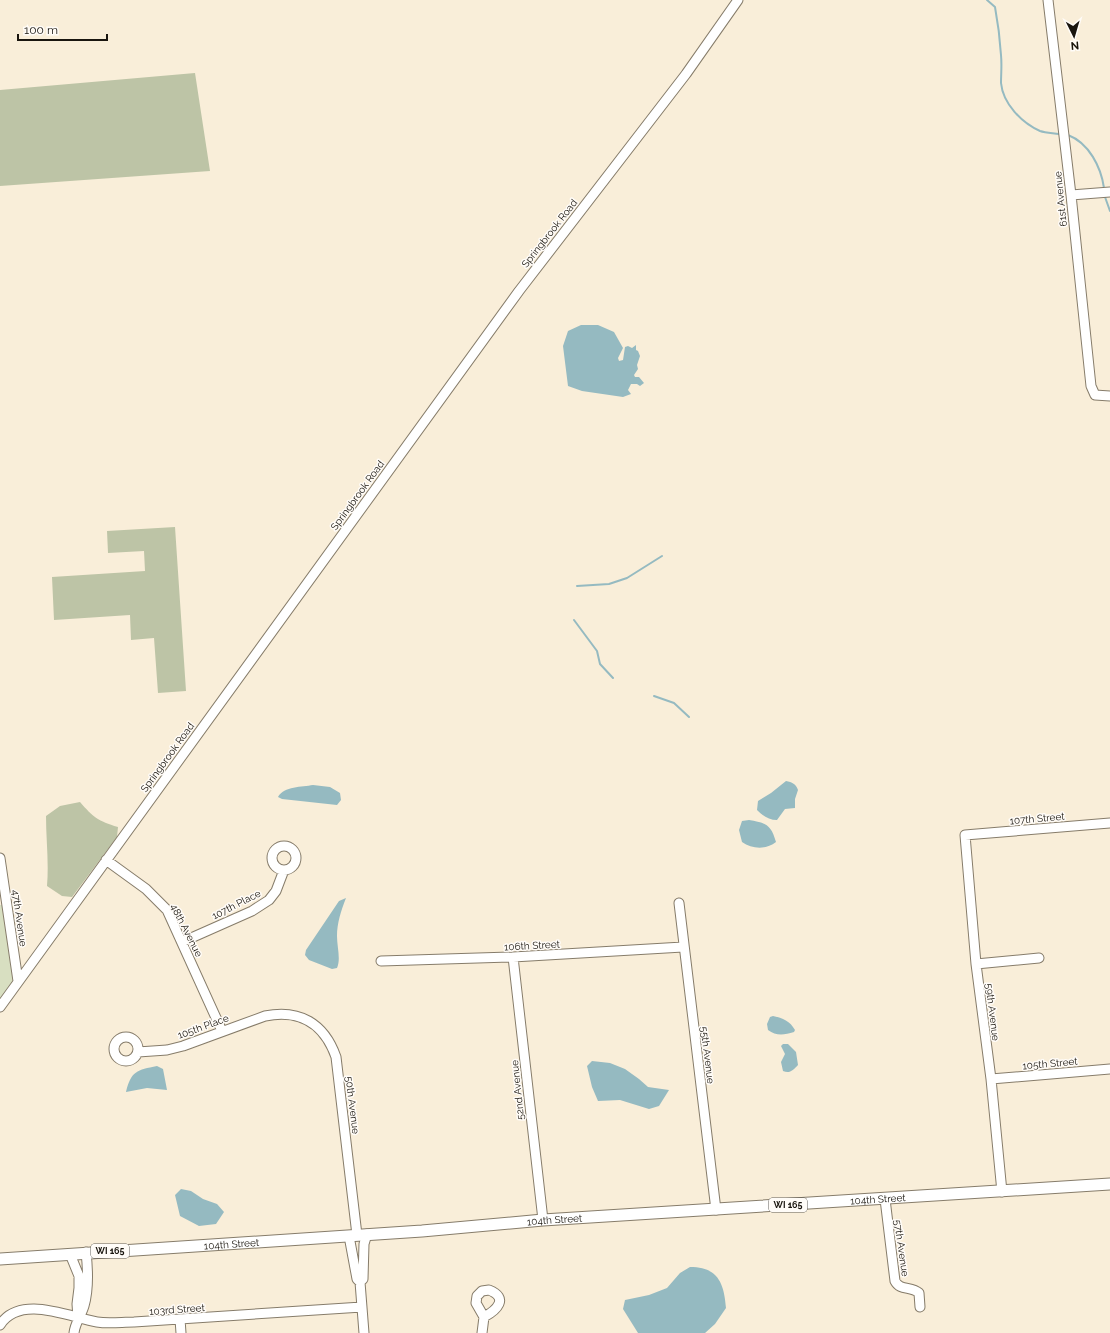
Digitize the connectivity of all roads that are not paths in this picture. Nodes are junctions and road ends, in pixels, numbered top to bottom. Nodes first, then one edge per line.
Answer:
1 (738, 0) edge
2 (1048, 0) edge
3 (1110, 192) edge
4 (1071, 195) junction
5 (1110, 396) edge
6 (1110, 824) edge
7 (965, 835) joint
8 (0, 858) edge
9 (106, 860) junction
10 (284, 870) dead end
11 (679, 903) dead end
12 (182, 942) junction
13 (683, 947) junction
14 (513, 957) junction
15 (1039, 958) dead end
16 (382, 961) dead end
17 (976, 964) junction
18 (18, 981) junction
19 (0, 1007) edge
20 (275, 1014) joint
21 (222, 1031) junction
22 (138, 1052) dead end
23 (1110, 1069) edge
24 (991, 1079) junction
25 (1110, 1184) edge
26 (1002, 1192) junction
27 (885, 1199) junction
28 (716, 1210) junction
29 (543, 1220) junction
30 (357, 1235) junction
31 (86, 1252) junction
32 (70, 1254) junction
33 (0, 1259) edge
34 (360, 1282) junction
35 (362, 1307) junction
36 (920, 1307) dead end
37 (484, 1317) dead end
38 (78, 1318) junction
39 (180, 1319) junction
40 (0, 1324) edge
41 (74, 1333) edge
42 (181, 1333) edge
43 (364, 1333) edge
44 (482, 1333) edge

1 - 9 street, Springbrook Road
2 - 4 street, 61st Avenue
3 - 4 street
4 - 5 street, 61st Avenue
6 - 7 street, 107th Street
7 - 17 street, 59th Avenue
8 - 18 street, 47th Avenue
9 - 12 street, 48th Avenue
9 - 18 street, Springbrook Road
10 - 12 street, 107th Place
11 - 13 street, 55th Avenue
12 - 21 street, 48th Avenue
13 - 14 street, 106th Street
13 - 28 street, 55th Avenue
14 - 16 street, 106th Street
14 - 29 street, 52nd Avenue
15 - 17 street
17 - 24 street, 59th Avenue
18 - 19 street, Springbrook Road
20 - 21 street, 105th Place
20 - 30 street, 50th Avenue
21 - 22 street, 105th Place
23 - 24 street, 105th Street
24 - 26 street, 59th Avenue
25 - 26 main road, 104th Street / WI 165
26 - 27 main road, 104th Street / WI 165
27 - 28 main road, 104th Street / WI 165
27 - 36 street, 57th Avenue
28 - 29 main road, 104th Street / WI 165
29 - 30 main road, 104th Street / WI 165
30 - 31 main road, 104th Street / WI 165
30 - 34 street
30 - 34 street
31 - 32 main road, 104th Street / WI 165
31 - 38 street
32 - 33 main road, 104th Street / WI 165
32 - 38 street
34 - 35 street
35 - 39 street, 103rd Street
35 - 43 street
37 - 44 street
38 - 39 street, 103rd Street
38 - 40 street, 103rd Street
38 - 41 street
39 - 42 street

